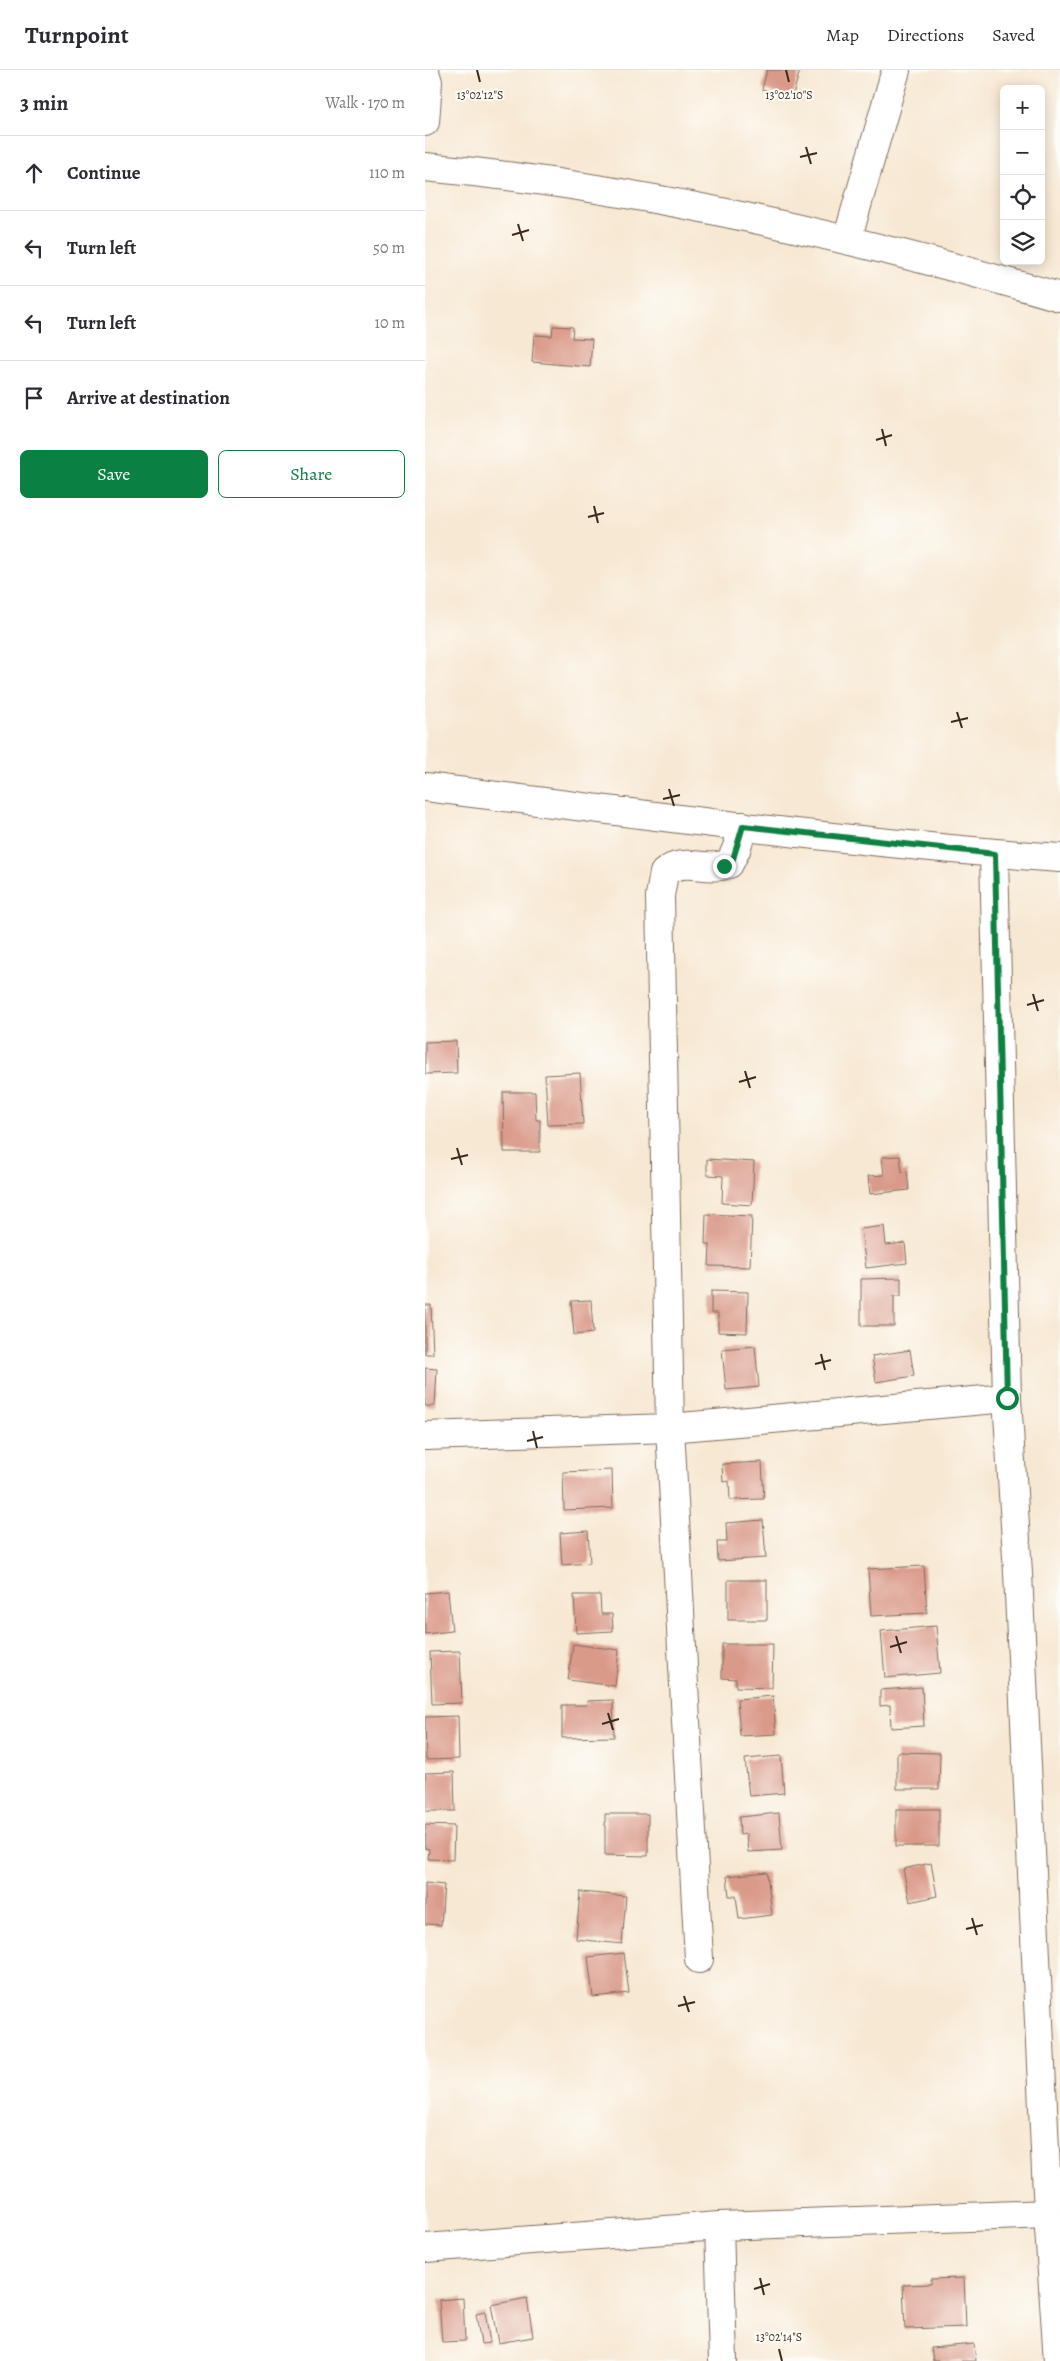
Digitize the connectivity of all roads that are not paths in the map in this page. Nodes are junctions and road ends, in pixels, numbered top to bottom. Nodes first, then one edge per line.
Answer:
1 (896, 70) edge
2 (425, 72) edge
3 (425, 122) edge
4 (425, 167) edge
5 (847, 240) junction
6 (1060, 297) edge
7 (425, 787) edge
8 (743, 826) junction
9 (995, 854) junction
10 (1060, 858) edge
11 (1007, 1398) junction
12 (670, 1428) junction
13 (425, 1436) edge
14 (699, 1959) dead end
15 (1048, 2214) junction
16 (719, 2226) junction
17 (425, 2248) edge
18 (723, 2361) edge
19 (1058, 2361) edge

1 - 5 street
2 - 3 street
4 - 5 street
5 - 6 street
7 - 8 street
8 - 9 street
8 - 12 street
9 - 10 street
9 - 11 street
11 - 12 street
11 - 15 street
12 - 13 street
12 - 14 street
15 - 16 street
15 - 19 street
16 - 17 street
16 - 18 street

